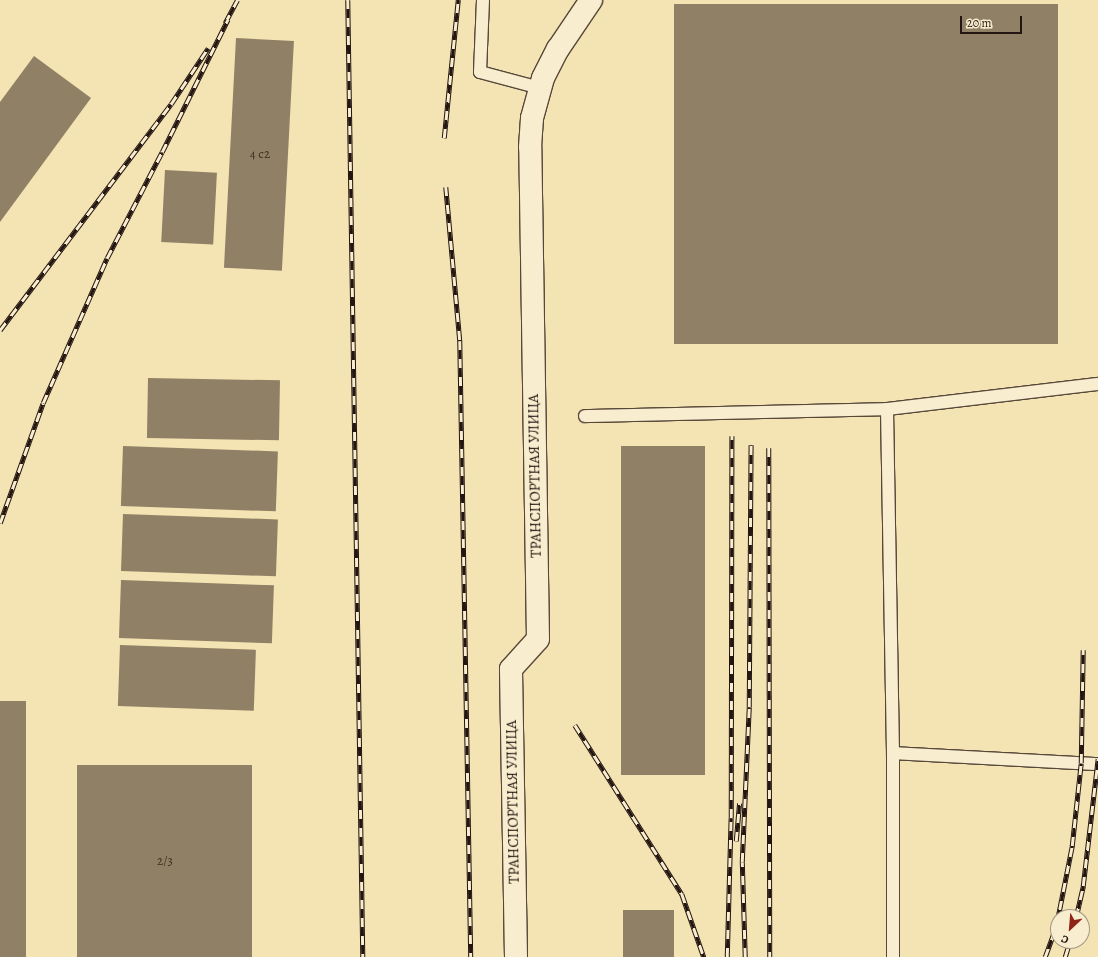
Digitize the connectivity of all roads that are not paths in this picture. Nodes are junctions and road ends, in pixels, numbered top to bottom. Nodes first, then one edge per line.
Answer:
1 (483, 0) edge
2 (591, 0) edge
3 (540, 88) junction
4 (1098, 384) edge
5 (887, 409) junction
6 (585, 416) dead end
7 (893, 754) junction
8 (1098, 764) edge
9 (516, 957) edge
10 (893, 957) edge

1 - 3 lane
2 - 3 street, ТРАНСПОРТНАЯ УЛИЦА
3 - 9 street, ТРАНСПОРТНАЯ УЛИЦА
4 - 5 lane
5 - 6 lane
5 - 7 lane
7 - 8 lane
7 - 10 lane

